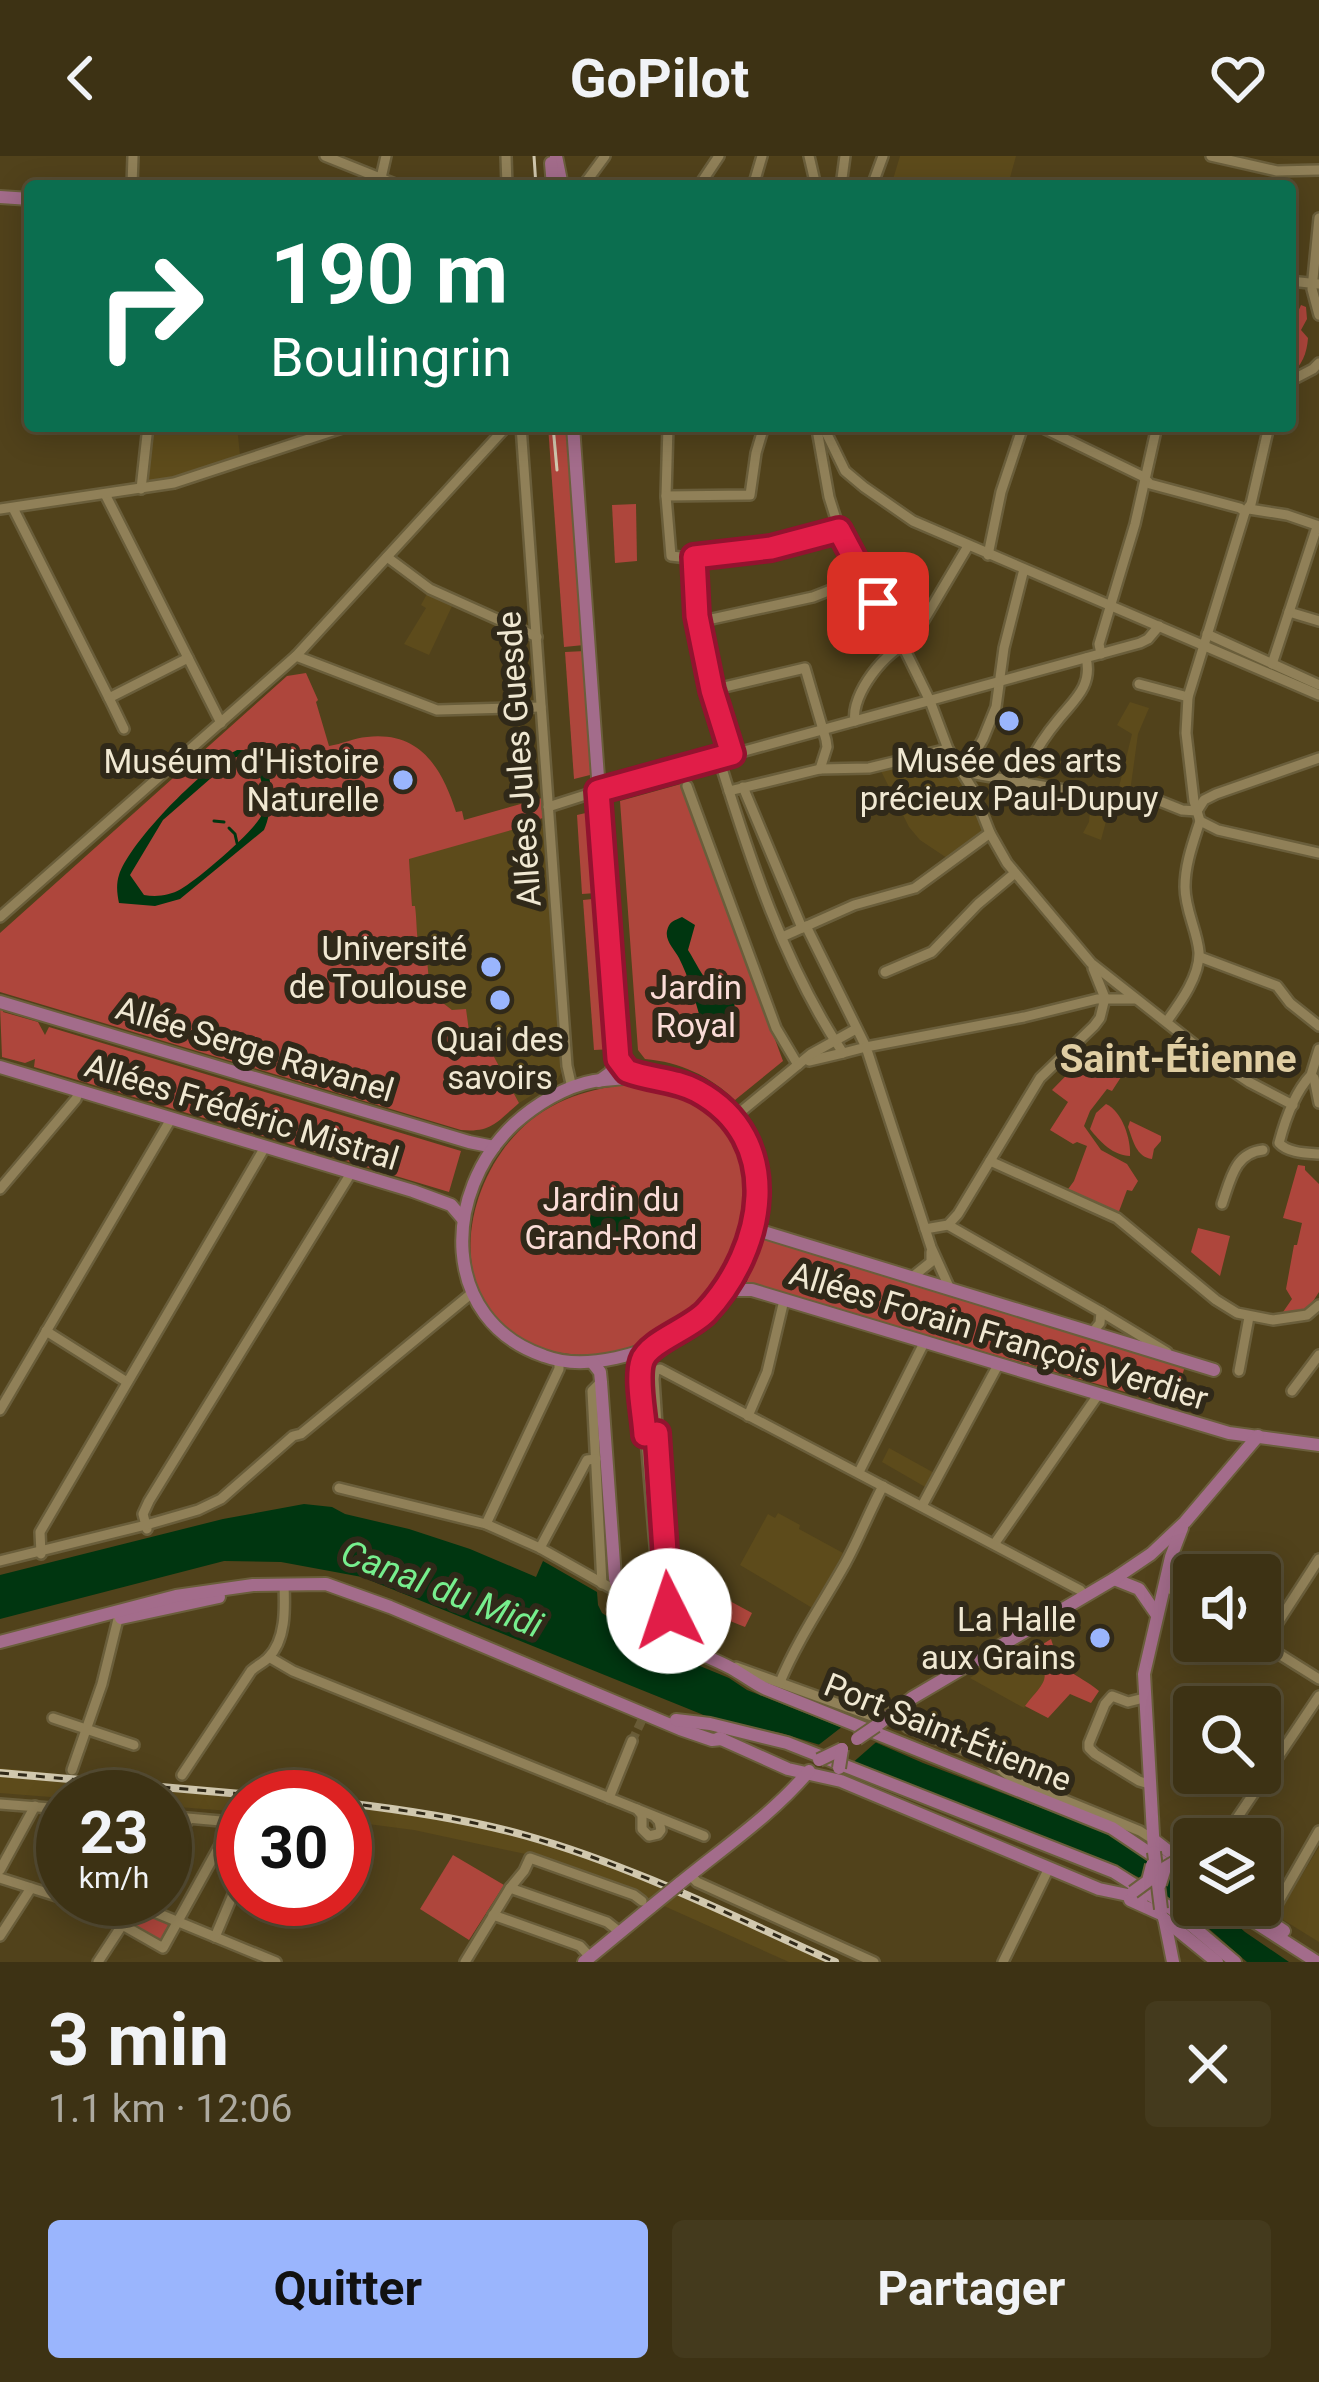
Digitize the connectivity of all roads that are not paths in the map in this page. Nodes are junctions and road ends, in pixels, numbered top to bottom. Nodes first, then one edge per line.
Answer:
1 (386, 156) edge
2 (584, 156) edge
3 (604, 156) edge
4 (1211, 156) edge
5 (329, 157) edge
6 (594, 170) junction
7 (1319, 170) edge
8 (381, 178) junction
9 (386, 180) edge
10 (588, 180) edge
11 (1319, 218) edge
12 (1316, 284) edge
13 (1319, 315) edge
14 (147, 432) edge
15 (330, 432) edge
16 (502, 432) edge
17 (521, 432) edge
18 (573, 432) edge
19 (668, 432) edge
20 (762, 432) edge
21 (820, 432) edge
22 (826, 432) edge
23 (1021, 432) edge
24 (1051, 432) edge
25 (1156, 432) edge
26 (1268, 432) edge
27 (1146, 480) junction
28 (141, 489) junction
29 (105, 494) junction
30 (666, 496) junction
31 (13, 508) junction
32 (0, 509) edge
33 (1245, 512) junction
34 (1319, 528) edge
35 (839, 530) junction
36 (968, 546) junction
37 (988, 555) junction
38 (387, 557) junction
39 (694, 557) junction
40 (1024, 569) junction
41 (863, 578) junction
42 (1110, 607) junction
43 (1289, 612) junction
44 (1319, 621) edge
45 (698, 622) junction
46 (1159, 626) junction
47 (537, 637) junction
48 (1206, 639) junction
49 (902, 644) junction
50 (1101, 654) junction
51 (296, 656) junction
52 (188, 658) junction
53 (1086, 658) junction
54 (1272, 664) junction
55 (999, 683) junction
56 (1139, 685) dead end
57 (1319, 685) edge
58 (712, 690) junction
59 (1319, 695) edge
60 (1188, 697) junction
61 (109, 698) junction
62 (930, 700) junction
63 (541, 707) junction
64 (855, 721) junction
65 (220, 723) junction
66 (124, 729) dead end
67 (824, 729) junction
68 (948, 749) junction
69 (732, 754) junction
70 (1319, 758) edge
71 (719, 759) junction
72 (820, 770) junction
73 (964, 772) junction
74 (983, 774) junction
75 (1022, 781) junction
76 (687, 786) dead end
77 (743, 787) junction
78 (974, 790) junction
79 (598, 791) junction
80 (729, 791) junction
81 (548, 807) junction
82 (1198, 816) junction
83 (990, 833) junction
84 (1319, 853) edge
85 (1015, 873) junction
86 (0, 916) edge
87 (804, 927) junction
88 (782, 937) junction
89 (1200, 956) junction
90 (1090, 963) junction
91 (885, 973) dead end
92 (1106, 998) junction
93 (1140, 1000) junction
94 (0, 1002) edge
95 (1167, 1021) junction
96 (1319, 1026) edge
97 (856, 1029) junction
98 (835, 1040) junction
99 (866, 1047) junction
100 (1319, 1049) edge
101 (843, 1053) junction
102 (618, 1059) junction
103 (798, 1065) junction
104 (0, 1067) edge
105 (639, 1076) junction
106 (598, 1081) junction
107 (1315, 1081) edge
108 (572, 1088) junction
109 (80, 1091) junction
110 (1319, 1103) edge
111 (1293, 1105) junction
112 (171, 1119) junction
113 (732, 1119) junction
114 (265, 1147) junction
115 (494, 1148) junction
116 (1263, 1150) dead end
117 (1319, 1154) edge
118 (990, 1161) junction
119 (351, 1173) junction
120 (0, 1189) edge
121 (1222, 1204) dead end
122 (463, 1219) junction
123 (948, 1225) junction
124 (754, 1229) junction
125 (925, 1229) junction
126 (931, 1247) junction
127 (911, 1278) junction
128 (950, 1289) junction
129 (724, 1290) junction
130 (472, 1293) junction
131 (784, 1300) junction
132 (1318, 1307) edge
133 (1101, 1312) junction
134 (1250, 1317) junction
135 (46, 1331) junction
136 (1092, 1333) junction
137 (924, 1342) junction
138 (648, 1350) junction
139 (1319, 1355) edge
140 (1176, 1359) junction
141 (559, 1360) junction
142 (593, 1363) junction
143 (998, 1365) junction
144 (1214, 1370) dead end
145 (1239, 1371) dead end
146 (128, 1382) junction
147 (602, 1382) junction
148 (1292, 1390) dead end
149 (1098, 1395) junction
150 (0, 1409) edge
151 (748, 1416) junction
152 (651, 1434) junction
153 (1258, 1436) junction
154 (1319, 1444) edge
155 (596, 1459) junction
156 (859, 1472) junction
157 (883, 1486) junction
158 (339, 1487) dead end
159 (922, 1506) junction
160 (1185, 1522) junction
161 (486, 1524) junction
162 (147, 1527) junction
163 (994, 1543) junction
164 (540, 1548) junction
165 (41, 1552) junction
166 (1319, 1559) edge
167 (0, 1561) edge
168 (1114, 1579) junction
169 (602, 1584) junction
170 (284, 1586) junction
171 (1164, 1586) junction
172 (1173, 1590) edge
173 (618, 1592) junction
174 (1084, 1596) junction
175 (119, 1614) junction
176 (1281, 1614) edge
177 (1157, 1616) junction
178 (644, 1624) junction
179 (663, 1636) junction
180 (0, 1645) edge
181 (1281, 1655) edge
182 (269, 1657) junction
183 (730, 1668) junction
184 (1319, 1679) edge
185 (780, 1682) junction
186 (1319, 1696) edge
187 (1144, 1698) junction
188 (845, 1708) junction
189 (896, 1710) junction
190 (643, 1714) junction
191 (53, 1718) dead end
192 (856, 1719) dead end
193 (676, 1720) junction
194 (880, 1723) junction
195 (87, 1729) junction
196 (722, 1739) junction
197 (632, 1741) tunnel mouth
198 (134, 1745) dead end
199 (842, 1749) junction
200 (72, 1770) dead end
201 (185, 1770) edge
202 (807, 1773) junction
203 (840, 1775) junction
204 (1150, 1784) junction
205 (609, 1798) junction
206 (0, 1804) edge
207 (35, 1807) joint
208 (637, 1809) junction
209 (656, 1818) junction
210 (1237, 1818) edge
211 (1319, 1831) edge
212 (704, 1836) dead end
213 (1154, 1846) junction
214 (216, 1852) edge
215 (1173, 1858) edge
216 (1173, 1864) edge
217 (1049, 1868) junction
218 (1173, 1869) edge
219 (0, 1874) edge
220 (684, 1879) junction
221 (31, 1888) junction
222 (510, 1888) junction
223 (36, 1889) edge
224 (1130, 1891) junction
225 (1159, 1891) junction
226 (192, 1896) edge
227 (1281, 1897) edge
228 (647, 1904) junction
229 (1165, 1913) junction
230 (494, 1916) junction
231 (121, 1926) edge
232 (125, 1926) edge
233 (176, 1926) edge
234 (188, 1926) edge
235 (220, 1926) edge
236 (1264, 1926) edge
237 (1276, 1926) edge
238 (621, 1933) junction
239 (0, 1936) edge
240 (215, 1937) junction
241 (1318, 1958) edge
242 (587, 1960) edge
243 (98, 1962) edge
244 (276, 1962) edge
245 (465, 1962) edge
246 (874, 1962) edge
247 (1003, 1962) edge
248 (1174, 1962) edge
249 (1206, 1962) edge
250 (1217, 1962) edge
251 (1235, 1962) edge

1 - 8 street
2 - 6 street
3 - 6 street
4 - 7 street
5 - 8 street
6 - 10 street
8 - 9 street
11 - 12 street
12 - 13 street
14 - 28 street
15 - 28 street
16 - 38 street
17 - 47 street, Allées Jules Guesde
18 - 79 main road
19 - 30 street
20 - 30 street
21 - 35 street
22 - 36 street
23 - 37 street
24 - 27 street
25 - 27 street
26 - 33 street
27 - 33 street
27 - 42 street
28 - 29 street
29 - 31 street
29 - 52 street
30 - 39 street
31 - 32 street
31 - 61 street
33 - 34 street
33 - 48 street
34 - 43 street
35 - 39 street
35 - 41 street
36 - 37 street
36 - 49 street
37 - 40 street
38 - 47 street
38 - 51 street
39 - 45 street
40 - 42 street
40 - 55 street
41 - 45 street
41 - 49 street
42 - 46 street
42 - 50 street
43 - 44 street
43 - 54 street
45 - 58 street
46 - 48 street
46 - 50 street
47 - 63 street, Allées Jules Guesde
48 - 54 street
48 - 59 street
48 - 60 street
49 - 62 street
49 - 64 street
50 - 53 street
51 - 63 street
51 - 65 street
52 - 61 street
52 - 65 street
53 - 55 street
53 - 75 street
54 - 57 street
55 - 62 street
55 - 73 street
56 - 60 street
58 - 67 street
58 - 69 street
60 - 82 street
61 - 66 street
62 - 64 street
62 - 68 street
63 - 81 street, Allées Jules Guesde
64 - 67 street
65 - 86 street
67 - 69 street
67 - 72 street
68 - 72 street
68 - 73 street
69 - 71 street
70 - 82 street
71 - 79 street
71 - 80 street
72 - 77 street
73 - 74 street
73 - 78 street
74 - 75 street
74 - 78 street
75 - 82 street
76 - 103 street
77 - 80 street
77 - 87 street
78 - 83 street
79 - 81 street
79 - 102 main road
80 - 88 street
81 - 108 street, Allées Jules Guesde
82 - 84 street
82 - 89 street
83 - 85 street
83 - 87 street
85 - 90 street
85 - 91 street
87 - 88 street
87 - 97 street
88 - 98 street
89 - 95 street
89 - 96 street
90 - 92 street
90 - 93 street
92 - 93 street
92 - 99 street
92 - 118 street
93 - 95 street
94 - 115 main road, Allée Serge Ravanel
95 - 111 street
97 - 98 street
97 - 99 street
98 - 101 street
98 - 103 street
99 - 101 street
99 - 125 street
100 - 107 street
101 - 103 street
102 - 105 main road
102 - 106 main road
103 - 113 street
104 - 109 main road, Allées Frédéric Mistral
105 - 106 main road
105 - 113 main road
106 - 108 main road
107 - 110 street
107 - 111 street
108 - 115 main road
109 - 112 main road, Allées Frédéric Mistral
109 - 120 street
111 - 117 street
112 - 114 main road, Allées Frédéric Mistral
112 - 135 street
113 - 124 main road
114 - 119 main road, Allées Frédéric Mistral
114 - 146 street
115 - 122 main road
116 - 121 street
118 - 123 street
118 - 134 street
119 - 122 main road, Allées Frédéric Mistral
119 - 162 street
122 - 130 main road
123 - 125 street
123 - 133 street, Allées Forain François Verdier
124 - 127 main road, Allées Forain François Verdier
124 - 129 main road
125 - 126 street
126 - 127 street
126 - 128 street
127 - 128 main road, Allées Forain François Verdier
128 - 136 main road, Allées Forain François Verdier
129 - 131 main road, Allées Forain François Verdier
129 - 138 main road
130 - 141 main road
130 - 162 street
131 - 137 main road, Allées Forain François Verdier
131 - 151 street
132 - 134 street
133 - 136 street
133 - 140 street, Allées Forain François Verdier
134 - 145 street
135 - 146 street
135 - 150 street
136 - 140 main road, Allées Forain François Verdier
137 - 143 main road, Allées Forain François Verdier
137 - 156 street
138 - 142 main road
138 - 152 street
139 - 148 street
140 - 144 main road, Allées Forain François Verdier
141 - 142 main road
141 - 161 street
142 - 147 main road
143 - 149 main road, Allées Forain François Verdier
143 - 159 street
146 - 165 street
147 - 155 street
147 - 173 main road
149 - 153 main road, Allées Forain François Verdier
149 - 163 street
151 - 152 street
151 - 156 street
152 - 178 street
152 - 179 street
153 - 154 main road, Allées Forain François Verdier
153 - 160 main road
155 - 164 street
155 - 169 street
156 - 157 street
157 - 159 street
157 - 185 street
158 - 161 street
159 - 163 street
160 - 168 main road
160 - 171 main road
161 - 164 street
162 - 165 street
163 - 174 street
164 - 169 street
165 - 167 street
166 - 176 street
168 - 174 main road
168 - 177 main road
169 - 173 street
170 - 175 main road
170 - 182 street
170 - 190 main road
171 - 172 street
171 - 177 main road
173 - 178 main road, Port Saint-Étienne
174 - 189 main road
175 - 180 main road
175 - 195 street
177 - 187 main road
178 - 179 main road, Port Saint-Étienne
179 - 183 main road, Port Saint-Étienne
181 - 184 street
182 - 201 street
182 - 205 street
183 - 185 street
183 - 218 main road, Port Saint-Étienne
185 - 188 street
186 - 210 street
187 - 204 main road
187 - 204 street
188 - 192 street
188 - 194 street
189 - 194 main road
189 - 213 street, Port Saint-Étienne
190 - 193 main road
190 - 196 main road
191 - 195 street
193 - 196 main road
193 - 224 main road
194 - 199 main road, bridge
195 - 198 street
195 - 200 street
196 - 202 main road
197 - 205 street
199 - 202 main road, bridge
199 - 203 main road, bridge
202 - 203 main road
202 - 220 main road
203 - 217 main road
204 - 213 main road
205 - 208 street
206 - 207 street
207 - 219 street
208 - 209 street
208 - 209 street
209 - 212 street
211 - 227 street
213 - 215 main road
213 - 224 main road, bridge
213 - 225 main road, bridge
214 - 226 street
216 - 225 main road, bridge
217 - 224 main road
217 - 247 street
219 - 221 street
220 - 228 main road, bridge
220 - 246 street
221 - 223 street
221 - 239 street
222 - 228 street
222 - 230 street
222 - 238 street
224 - 225 main road, bridge
224 - 229 main road
225 - 229 main road, bridge
228 - 238 main road
229 - 248 main road
229 - 250 main road
229 - 251 main road
230 - 242 street
230 - 245 street
231 - 243 street
232 - 233 street
234 - 240 street
235 - 240 street
236 - 241 main road
237 - 241 main road
238 - 242 main road
240 - 244 street
248 - 249 main road

